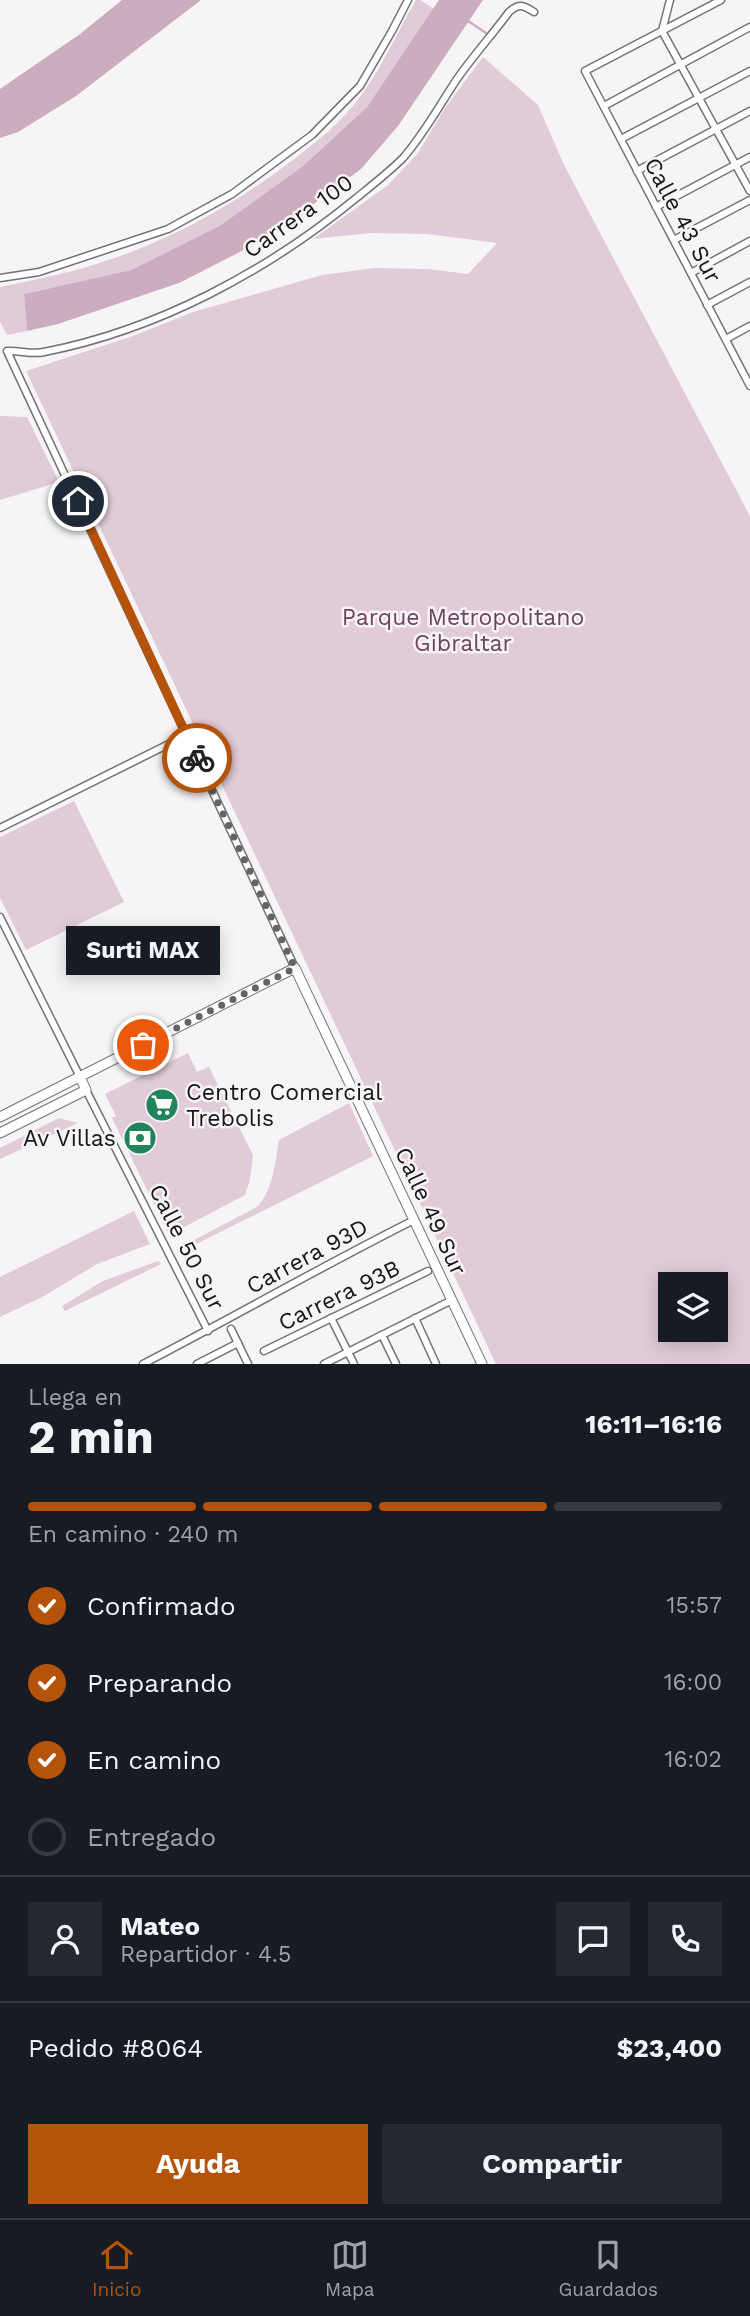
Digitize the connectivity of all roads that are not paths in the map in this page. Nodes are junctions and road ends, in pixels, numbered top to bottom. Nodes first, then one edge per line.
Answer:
1 (408, 0) edge
2 (670, 0) edge
3 (721, 0) edge
4 (534, 12) dead end
5 (750, 27) edge
6 (662, 31) junction
7 (681, 64) junction
8 (750, 71) edge
9 (699, 98) junction
10 (604, 106) junction
11 (750, 111) edge
12 (716, 129) junction
13 (621, 139) junction
14 (750, 157) edge
15 (736, 164) junction
16 (637, 171) junction
17 (750, 191) edge
18 (750, 200) edge
19 (656, 207) junction
20 (674, 240) junction
21 (750, 242) edge
22 (691, 273) junction
23 (0, 278) edge
24 (750, 282) edge
25 (707, 305) junction
26 (750, 326) edge
27 (726, 339) junction
28 (7, 351) joint
29 (750, 367) edge
30 (742, 371) junction
31 (750, 386) edge
32 (187, 735) junction
33 (0, 828) edge
34 (0, 917) edge
35 (295, 968) junction
36 (80, 1077) junction
37 (86, 1090) junction
38 (0, 1117) edge
39 (0, 1133) edge
40 (414, 1220) junction
41 (428, 1271) dead end
42 (452, 1300) junction
43 (331, 1318) junction
44 (415, 1318) junction
45 (231, 1329) dead end
46 (208, 1331) junction
47 (382, 1335) junction
48 (237, 1343) junction
49 (264, 1351) dead end
50 (348, 1352) junction
51 (143, 1364) edge
52 (197, 1364) edge
53 (248, 1364) edge
54 (324, 1364) edge
55 (354, 1364) edge
56 (396, 1364) edge
57 (436, 1364) edge
58 (482, 1364) edge

1 - 23 street
2 - 6 street
3 - 6 street
4 - 28 street, Carrera 100
5 - 7 street
6 - 7 street
6 - 10 street, Calle 43 Sur
7 - 9 street
7 - 10 street
8 - 9 street
9 - 12 street
9 - 13 street
10 - 13 street, Calle 43 Sur
11 - 12 street
12 - 15 street
12 - 16 street
13 - 16 street, Calle 43 Sur
14 - 15 street
15 - 17 street
15 - 19 street
16 - 19 street, Calle 43 Sur
18 - 20 street
19 - 20 street, Calle 43 Sur
20 - 22 street, Calle 43 Sur
21 - 22 street
22 - 25 street, Calle 43 Sur
24 - 25 street
25 - 27 street, Calle 43 Sur
26 - 27 street
27 - 30 street, Calle 43 Sur
28 - 32 street, Calle 49 Sur
29 - 30 street
30 - 31 street, Calle 43 Sur
32 - 33 street
32 - 35 street, Calle 49 Sur
34 - 36 street, Calle 50 Sur
35 - 36 street
35 - 40 street, Calle 49 Sur
36 - 37 street, Calle 50 Sur
36 - 38 street
37 - 39 street
37 - 46 street, Calle 50 Sur
40 - 42 street, Calle 49 Sur
40 - 46 street, Carrera 93D
41 - 43 street, Carrera 93B
42 - 44 street
42 - 58 street, Calle 49 Sur
43 - 49 street, Carrera 93B
43 - 50 street
44 - 47 street
44 - 57 street
45 - 48 street
46 - 51 street, Carrera 93D
47 - 50 street
47 - 56 street
48 - 52 street
48 - 53 street
50 - 54 street
50 - 55 street

